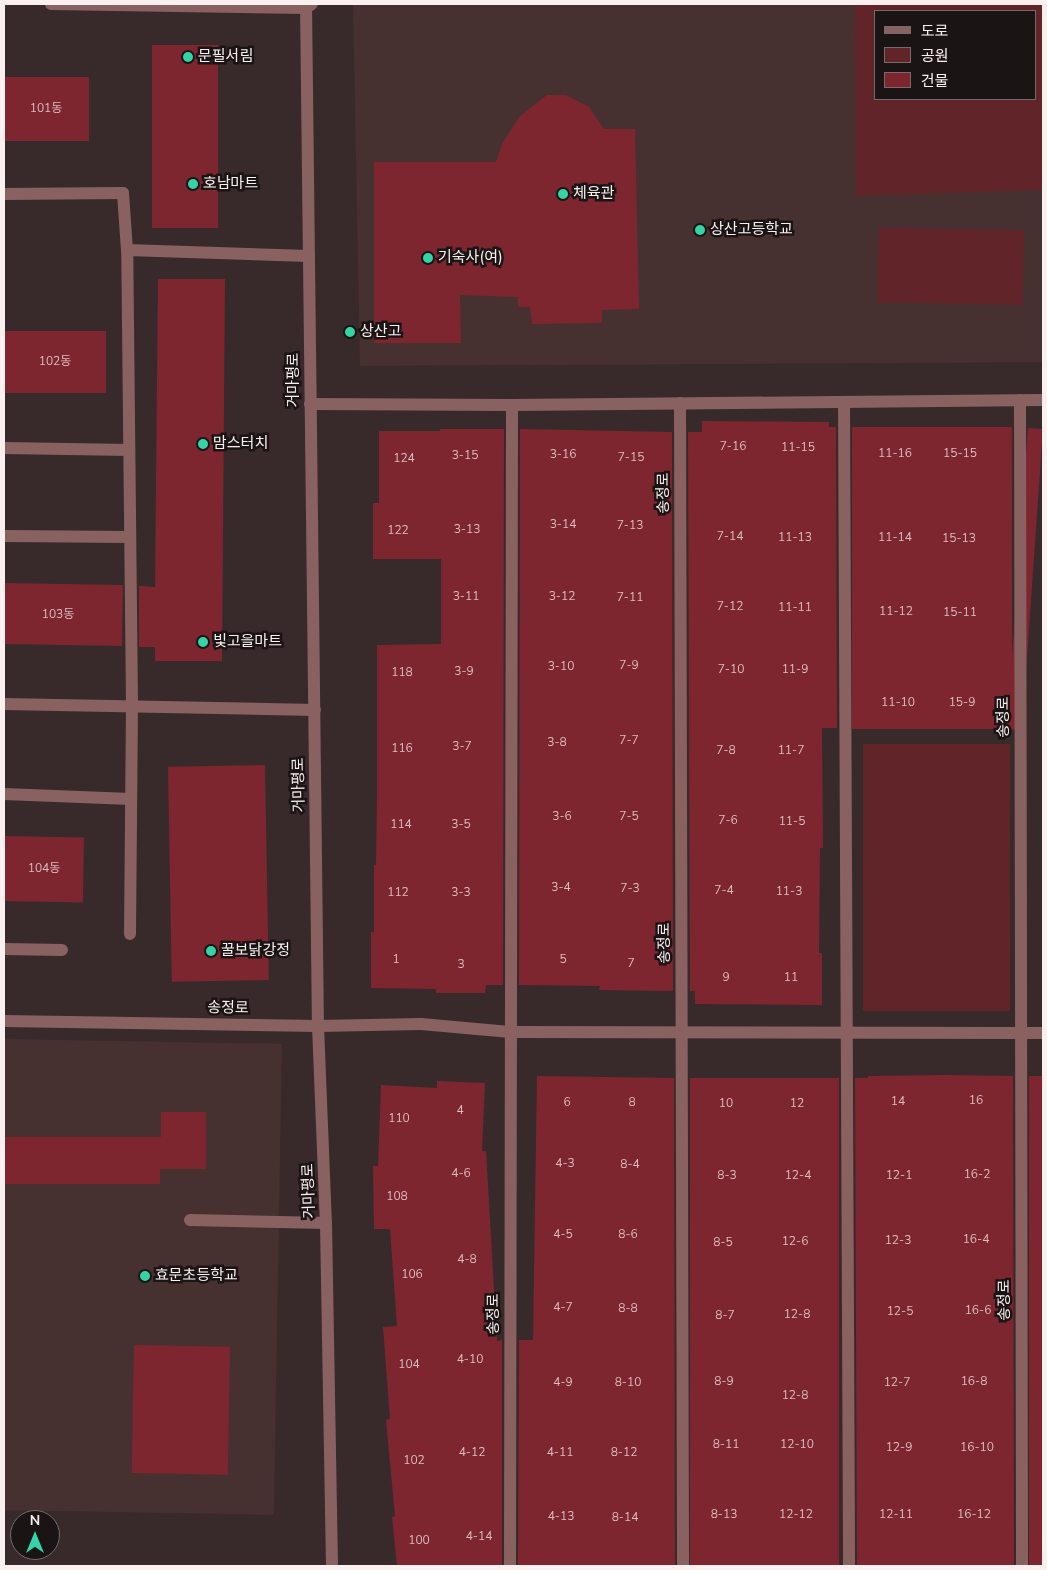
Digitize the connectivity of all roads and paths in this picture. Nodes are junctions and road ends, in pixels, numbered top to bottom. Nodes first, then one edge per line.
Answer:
1 (51, 4) edge
2 (308, 5) edge
3 (4, 194) edge
4 (127, 250) junction
5 (309, 256) junction
6 (1020, 400) junction
7 (1043, 400) edge
8 (844, 402) junction
9 (680, 403) junction
10 (310, 404) junction
11 (512, 405) junction
12 (4, 448) edge
13 (129, 450) junction
14 (4, 536) edge
15 (130, 537) junction
16 (4, 704) edge
17 (132, 705) junction
18 (315, 710) junction
19 (4, 794) edge
20 (131, 799) junction
21 (130, 934) dead end
22 (4, 949) edge
23 (62, 950) dead end
24 (4, 1021) edge
25 (318, 1026) junction
26 (511, 1032) junction
27 (681, 1032) junction
28 (847, 1033) junction
29 (1021, 1033) junction
30 (1043, 1033) edge
31 (190, 1220) dead end
32 (326, 1223) junction
33 (332, 1566) edge
34 (510, 1566) edge
35 (683, 1566) edge
36 (849, 1566) edge
37 (1022, 1566) edge

1 - 2 street
2 - 5 street, 거마평로
3 - 4 street
4 - 5 street
4 - 13 street
5 - 10 street, 거마평로
6 - 7 street
6 - 8 street
6 - 29 street, 송정로
8 - 9 street
8 - 28 street
9 - 11 street
9 - 27 street, 송정로
10 - 11 street
10 - 18 street, 거마평로
11 - 26 street, 송정로
12 - 13 street
13 - 15 street
14 - 15 street
15 - 17 street
16 - 17 street
17 - 18 street
17 - 20 street
18 - 25 street, 거마평로
19 - 20 street
20 - 21 street
22 - 23 street
24 - 25 street, 송정로
25 - 26 street, 송정로
25 - 32 street, 거마평로
26 - 27 street, 송정로
26 - 34 street, 송정로
27 - 28 street, 송정로
27 - 35 street, 송정로
28 - 29 street, 송정로
28 - 36 street
29 - 30 street, 송정로
29 - 37 street, 송정로
31 - 32 street
32 - 33 street, 거마평로

